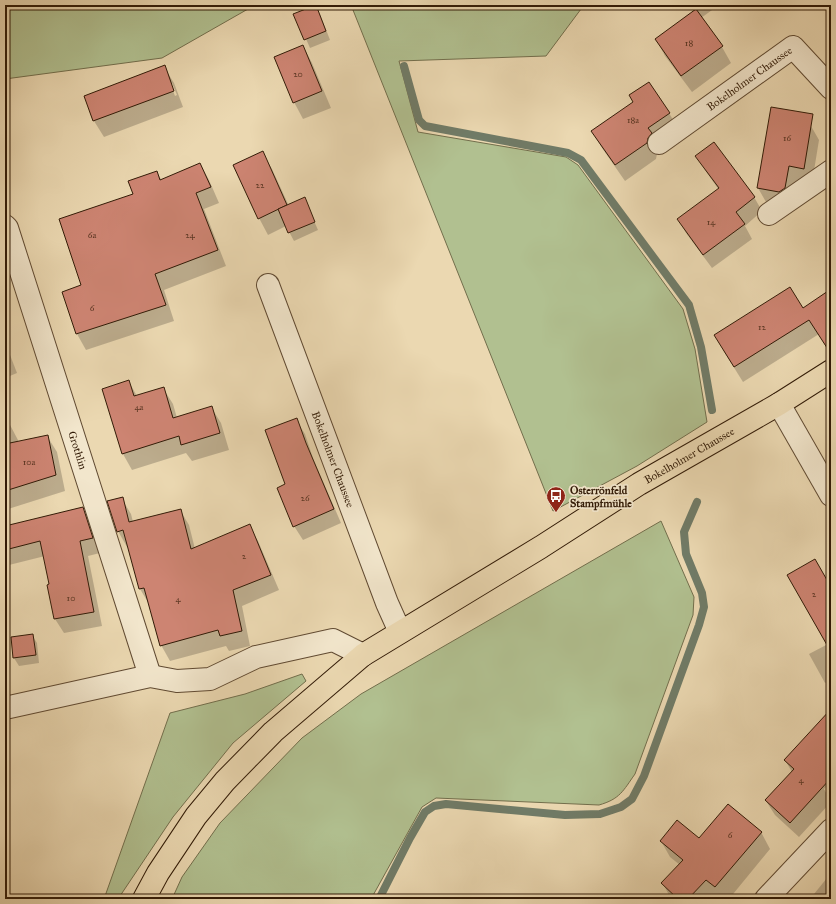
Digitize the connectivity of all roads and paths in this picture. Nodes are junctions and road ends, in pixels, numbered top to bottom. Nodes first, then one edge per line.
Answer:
1 (831, 88) edge
2 (659, 143) dead end
3 (831, 171) edge
4 (769, 214) dead end
5 (5, 226) edge
6 (268, 285) dead end
7 (831, 371) edge
8 (779, 404) junction
9 (831, 495) edge
10 (400, 632) junction
11 (363, 654) junction
12 (150, 676) junction
13 (5, 708) edge
14 (831, 830) edge
15 (144, 899) edge
16 (766, 899) edge

1 - 2 street, Bokelholmer Chaussee
3 - 4 street
5 - 12 street, Grothlin
6 - 10 street, Bokelholmer Chaussee
7 - 8 main road, Bokelholmer Chaussee
8 - 9 street
8 - 10 main road, Bokelholmer Chaussee
10 - 11 main road, Bokelholmer Chaussee
11 - 12 street
11 - 15 main road, Bokelholmer Chaussee
12 - 13 street
14 - 16 street

